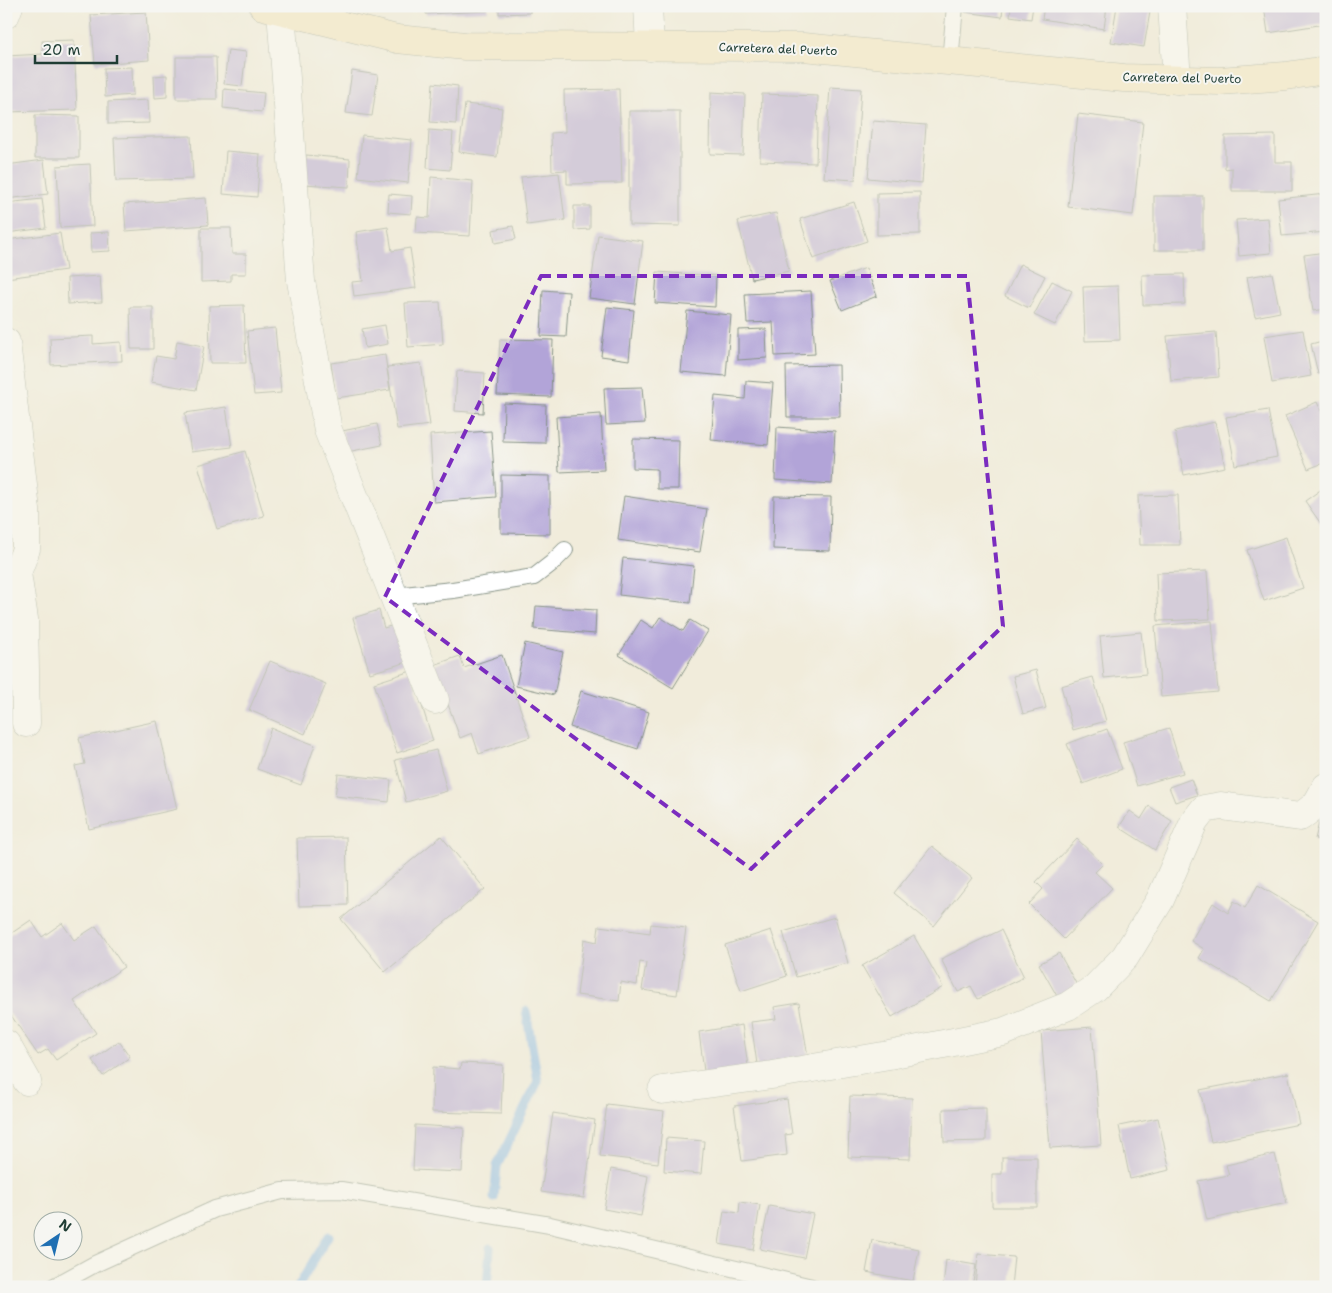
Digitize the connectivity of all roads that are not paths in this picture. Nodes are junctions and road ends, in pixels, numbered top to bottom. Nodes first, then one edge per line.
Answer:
1 (10, 6) edge
2 (648, 6) edge
3 (954, 6) edge
4 (1172, 6) edge
5 (272, 9) edge
6 (6, 14) edge
7 (650, 47) junction
8 (950, 62) junction
9 (1326, 70) edge
10 (1177, 80) junction
11 (6, 342) edge
12 (565, 550) dead end
13 (12, 579) edge
14 (393, 596) junction
15 (435, 700) dead end
16 (26, 723) dead end
17 (1326, 787) edge
18 (6, 1044) edge
19 (27, 1081) dead end
20 (662, 1090) dead end
21 (53, 1287) edge
22 (812, 1287) edge

1 - 6 street
2 - 7 street
3 - 8 lane
4 - 10 street
5 - 7 main road, Carretera del Puerto
5 - 14 street
7 - 8 main road, Carretera del Puerto
8 - 10 main road, Carretera del Puerto
9 - 10 main road, Carretera del Puerto
11 - 13 street
12 - 14 lane
13 - 16 street
14 - 15 street
17 - 20 street
18 - 19 street
21 - 22 lane

